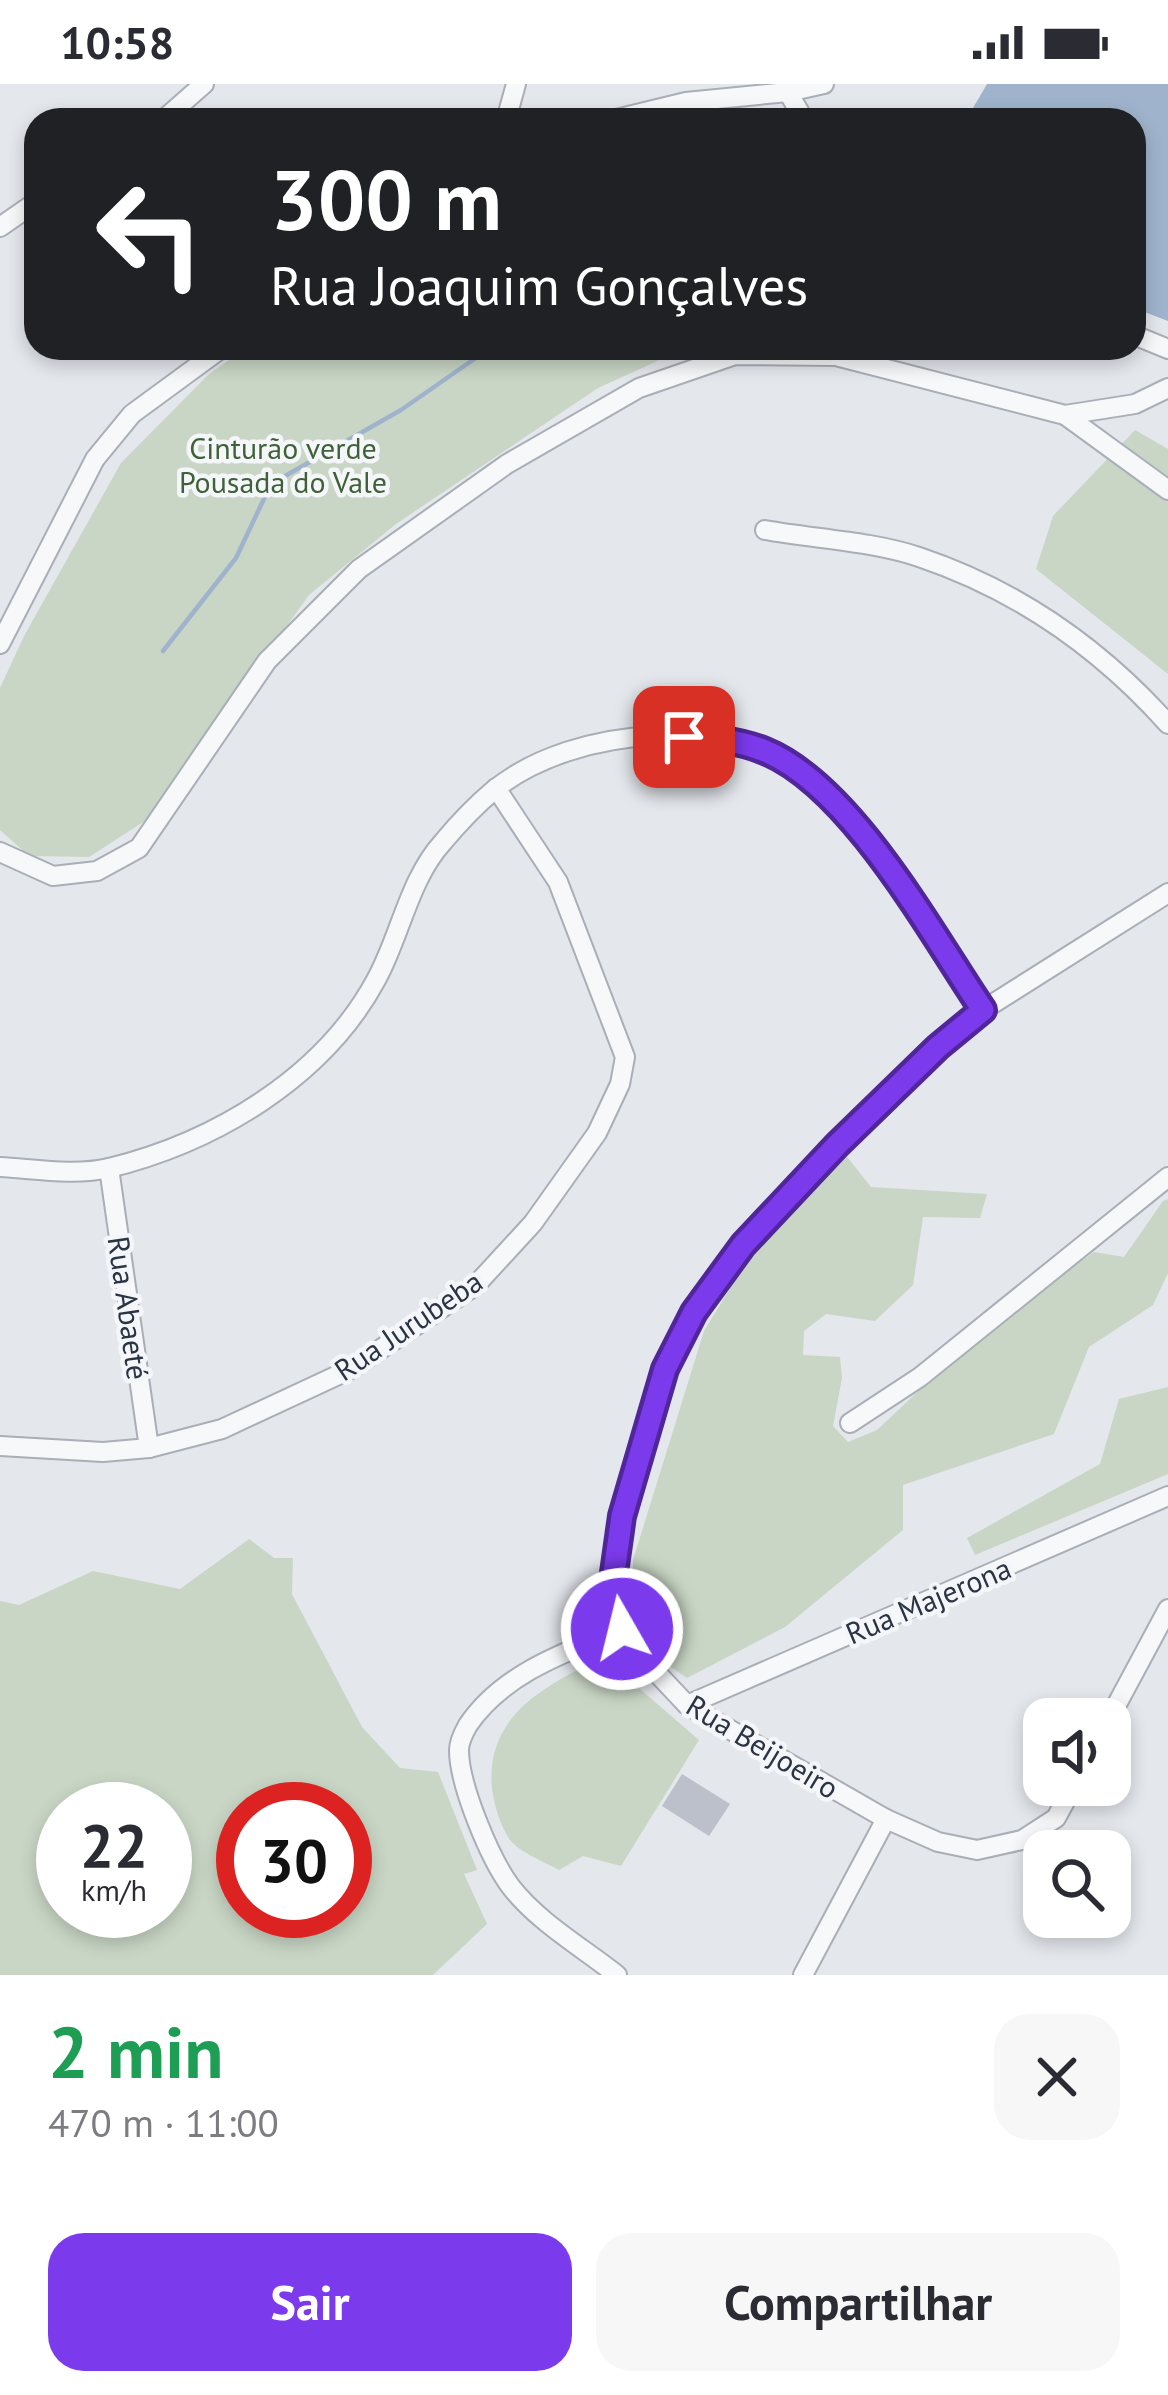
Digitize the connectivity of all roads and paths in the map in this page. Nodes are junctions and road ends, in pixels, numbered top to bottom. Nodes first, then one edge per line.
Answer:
1 (204, 84) edge
2 (824, 84) edge
3 (788, 92) junction
4 (177, 108) edge
5 (661, 108) edge
6 (797, 108) edge
7 (206, 360) edge
8 (721, 360) edge
9 (852, 360) edge
10 (1168, 388) edge
11 (1065, 415) junction
12 (1168, 490) edge
13 (765, 530) dead end
14 (4, 622) edge
15 (0, 644) edge
16 (1168, 724) edge
17 (496, 788) junction
18 (0, 852) edge
19 (1168, 893) edge
20 (983, 1010) junction
21 (0, 1167) edge
22 (109, 1168) junction
23 (1168, 1178) edge
24 (850, 1423) dead end
25 (0, 1446) edge
26 (148, 1448) junction
27 (1167, 1498) edge
28 (1168, 1609) edge
29 (622, 1629) junction
30 (1120, 1698) edge
31 (688, 1705) junction
32 (1062, 1806) edge
33 (886, 1819) junction
34 (617, 1975) edge
35 (803, 1975) edge

1 - 4 street
2 - 3 street
3 - 5 street
3 - 6 street
7 - 14 street
8 - 18 street
9 - 11 street
10 - 11 street
11 - 12 street
13 - 16 street
14 - 15 street
17 - 20 street
17 - 22 street
17 - 26 street, Rua Jurubeba
19 - 20 street
20 - 29 street
21 - 22 street
22 - 26 street, Rua Abaeté
23 - 24 street
25 - 26 street, Rua Jurubeba
27 - 31 street, Rua Majerona
28 - 30 street
29 - 31 street, Rua Beijoeiro
29 - 34 street
31 - 33 street, Rua Beijoeiro
32 - 33 street, Rua Beijoeiro
33 - 35 street

